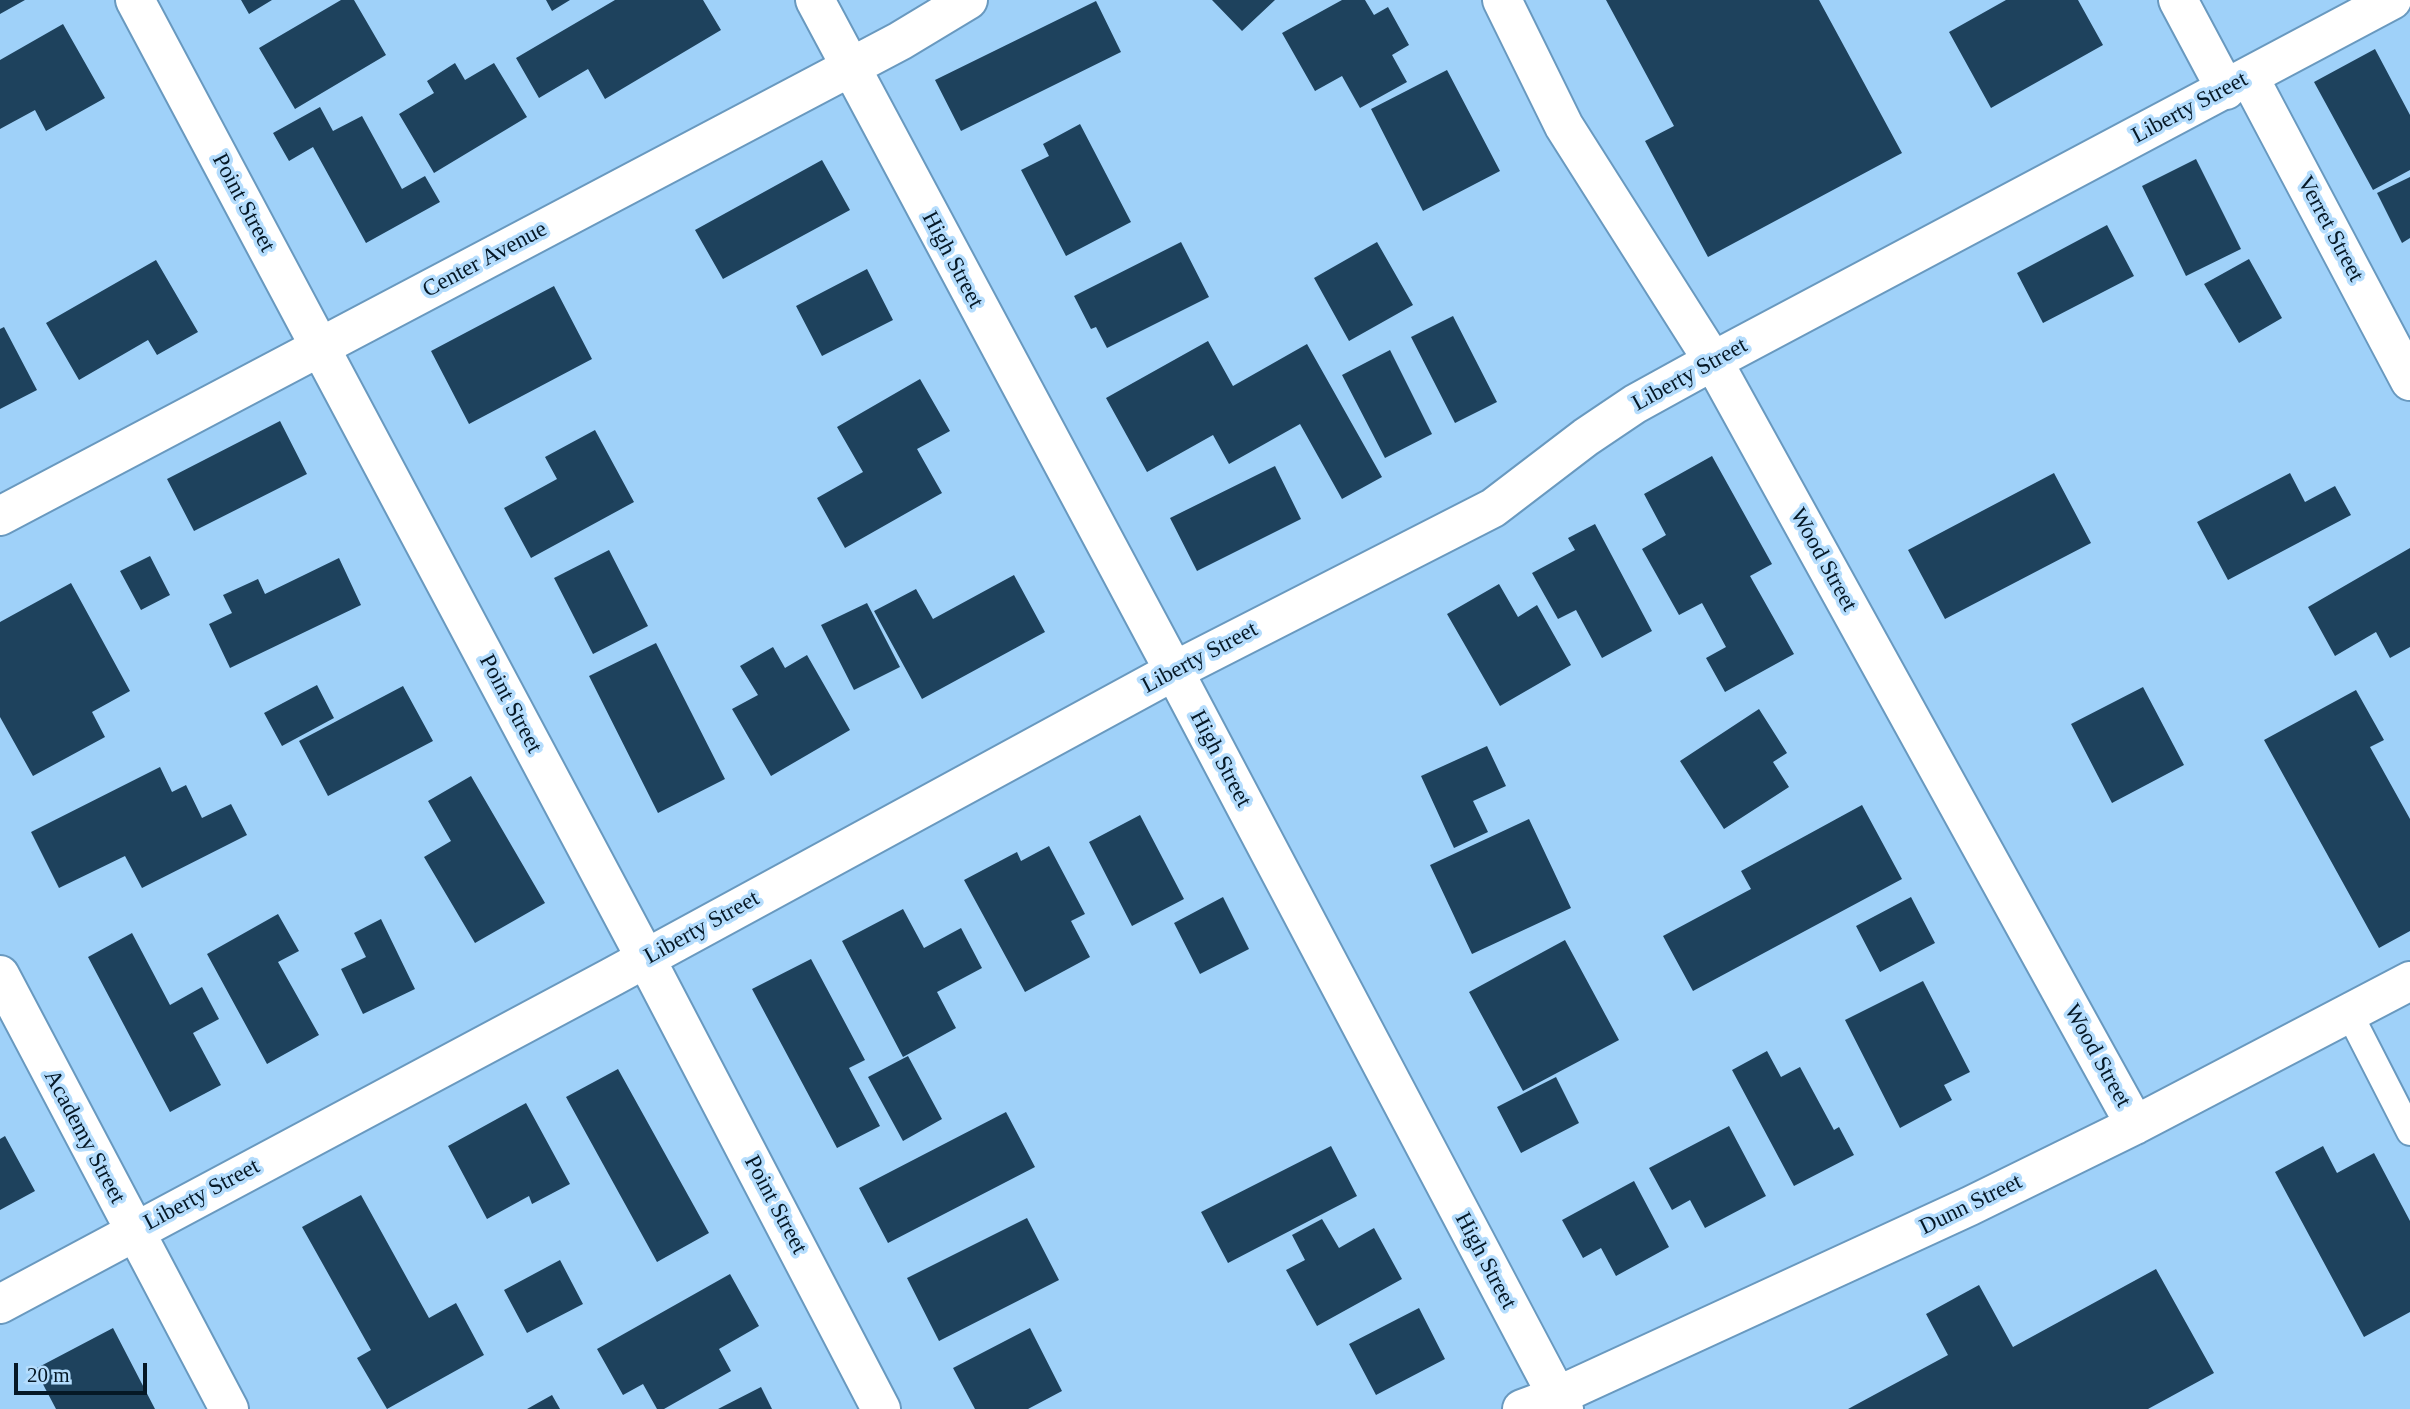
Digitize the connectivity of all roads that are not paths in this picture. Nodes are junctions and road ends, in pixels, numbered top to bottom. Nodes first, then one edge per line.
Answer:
1 (135, 0) edge
2 (814, 0) edge
3 (968, 0) edge
4 (1503, 0) edge
5 (2178, 0) edge
6 (2392, 0) edge
7 (849, 66) junction
8 (2238, 84) junction
9 (319, 348) junction
10 (1713, 361) junction
11 (2410, 381) edge
12 (0, 516) edge
13 (1174, 671) junction
14 (646, 959) junction
15 (0, 975) edge
16 (2410, 981) edge
17 (2349, 1013) junction
18 (2135, 1125) junction
19 (2410, 1132) edge
20 (134, 1231) junction
21 (0, 1304) edge
22 (1548, 1405) edge
23 (229, 1409) edge
24 (881, 1409) edge

1 - 9 street, Point Street
2 - 7 street, High Street
3 - 7 street, Center Avenue
4 - 10 street, Wood Street
5 - 8 street, Verret Street
6 - 8 street, Liberty Street
7 - 9 street, Center Avenue
7 - 13 street, High Street
8 - 10 street, Liberty Street
8 - 11 street, Verret Street
9 - 12 street, Center Avenue
9 - 14 street, Point Street
10 - 13 street, Liberty Street
10 - 18 street, Wood Street
13 - 14 street, Liberty Street
13 - 22 street, High Street
14 - 20 street, Liberty Street
14 - 24 street, Point Street
15 - 20 street, Academy Street
16 - 17 street, Dunn Street
17 - 18 street, Dunn Street
17 - 19 lane
18 - 22 street, Dunn Street
20 - 21 street, Liberty Street
20 - 23 street, Academy Street

